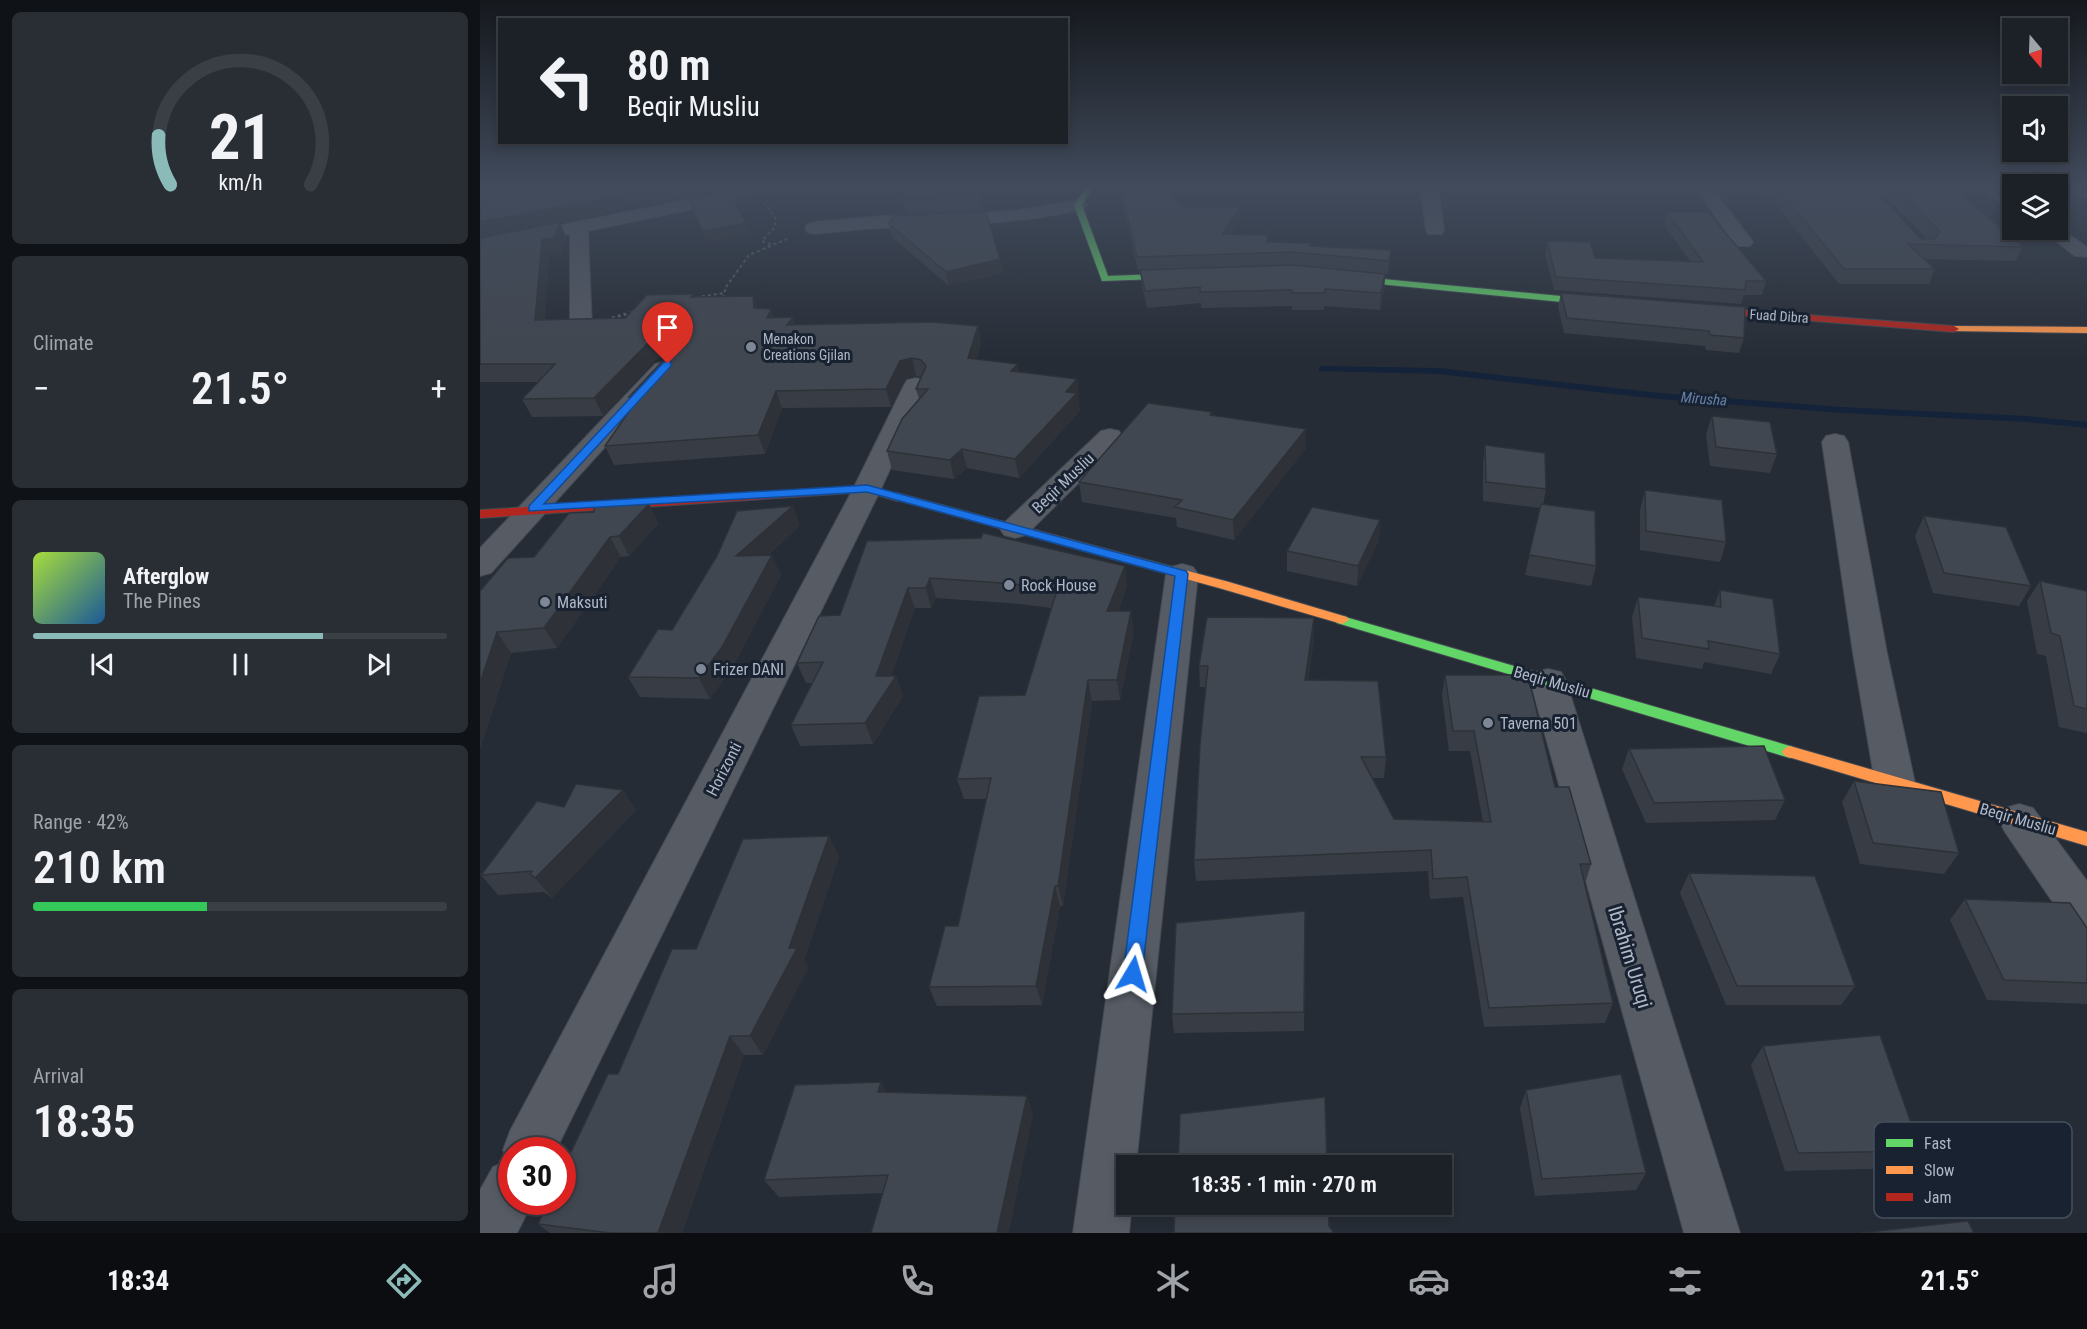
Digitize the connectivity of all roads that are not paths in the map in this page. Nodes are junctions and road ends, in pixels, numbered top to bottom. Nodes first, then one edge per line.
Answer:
1 (498, 244) edge
2 (579, 244) edge
3 (1092, 244) edge
4 (2070, 244) edge
5 (480, 247) edge
6 (2082, 252) dead end
7 (1199, 276) edge
8 (1327, 277) edge
9 (1619, 304) edge
10 (1690, 309) edge
11 (580, 327) edge
12 (2087, 330) edge
13 (668, 364) edge
14 (916, 385) edge
15 (1110, 437) dead end
16 (1835, 442) dead end
17 (867, 489) junction
18 (533, 509) junction
19 (480, 514) edge
20 (1015, 529) junction
21 (480, 566) edge
22 (1182, 574) junction
23 (1548, 681) junction
24 (1895, 783) junction
25 (2019, 820) junction
26 (2087, 839) edge
27 (2087, 915) edge
28 (537, 1137) edge
29 (498, 1212) edge
30 (487, 1233) edge
31 (1101, 1233) edge
32 (1712, 1233) edge

1 - 5 street
2 - 11 street
3 - 7 street
4 - 6 street
8 - 9 street
10 - 12 street, Fuad Dibra
13 - 18 street
14 - 17 street, Horizonti
15 - 20 street, Beqir Musliu
16 - 24 street
17 - 18 street, Beqir Musliu
17 - 20 street, Beqir Musliu
17 - 28 street, Horizonti
18 - 19 street, Beqir Musliu
18 - 21 street
20 - 22 street, Beqir Musliu
22 - 23 street, Beqir Musliu
22 - 31 street
23 - 24 street, Beqir Musliu
23 - 32 street, Ibrahim Uruqi
24 - 25 street, Beqir Musliu
25 - 26 street, Beqir Musliu
25 - 27 street
29 - 30 street

